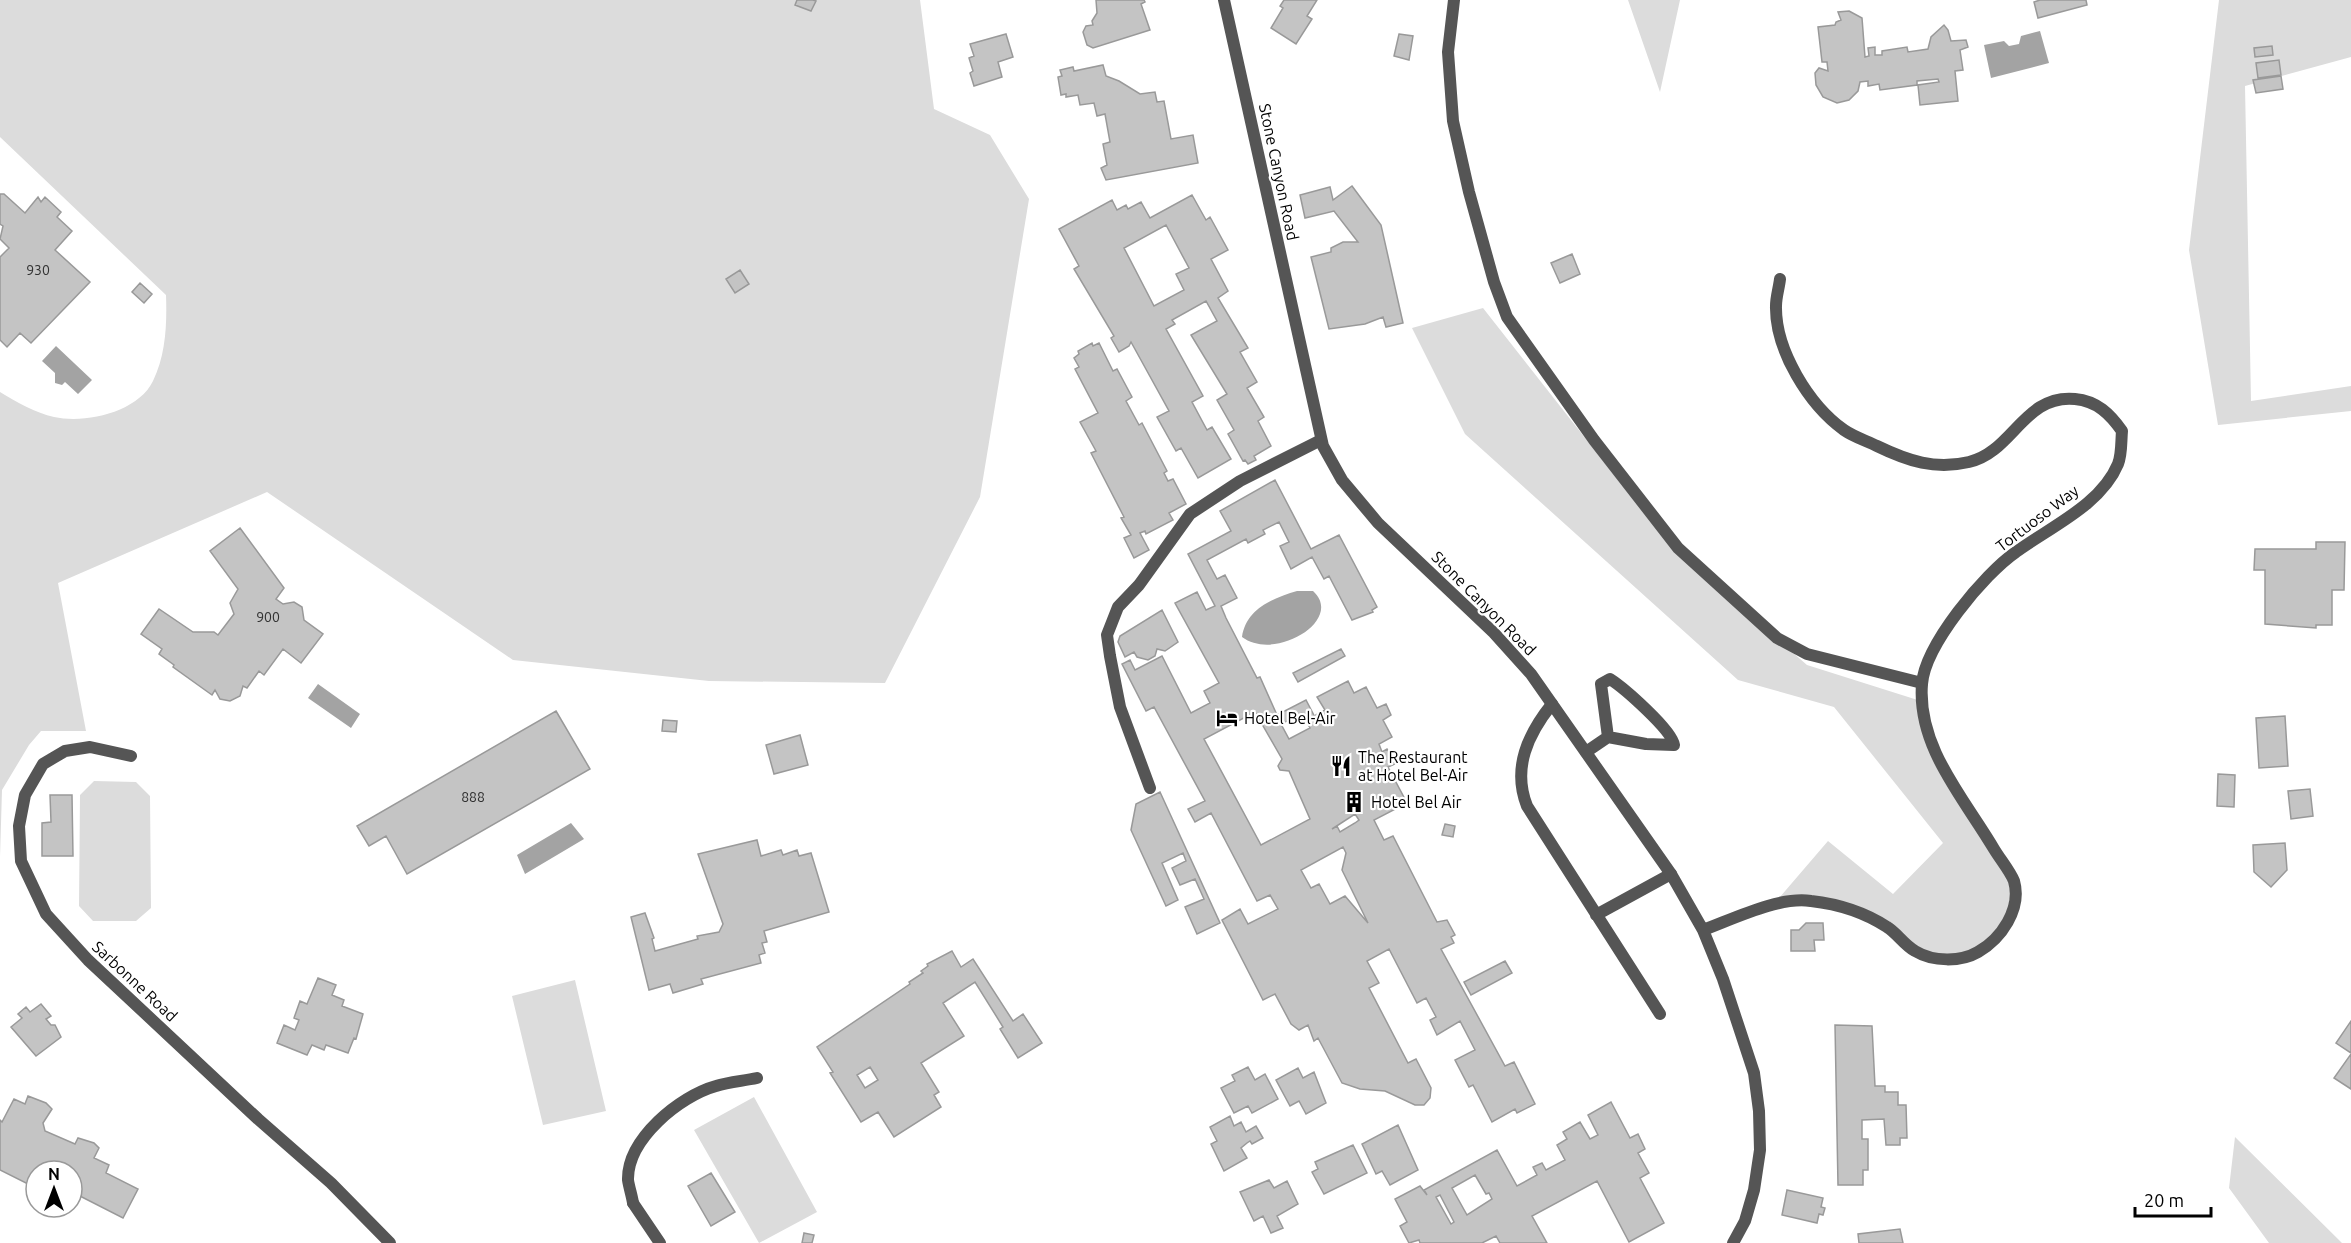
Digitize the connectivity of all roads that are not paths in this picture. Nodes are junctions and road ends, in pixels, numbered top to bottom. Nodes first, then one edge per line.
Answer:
1 (1224, 0) edge
2 (1454, 0) edge
3 (1780, 279) dead end
4 (1321, 440) junction
5 (1922, 683) junction
6 (1552, 704) junction
7 (1608, 737) junction
8 (1586, 752) junction
9 (131, 756) dead end
10 (1150, 788) dead end
11 (1671, 874) junction
12 (1596, 915) junction
13 (1703, 930) junction
14 (1660, 1014) dead end
15 (757, 1078) dead end
16 (390, 1243) edge
17 (660, 1243) edge
18 (1733, 1243) edge

1 - 4 street, Stone Canyon Road
2 - 5 street
3 - 5 street, Tortuoso Way
4 - 6 street, Stone Canyon Road
4 - 10 street
5 - 13 street, Tortuoso Way
6 - 8 street, Stone Canyon Road
6 - 12 street
7 - 7 street
7 - 8 street
8 - 11 street, Stone Canyon Road
9 - 16 street, Sarbonne Road
11 - 12 street
11 - 13 street, Stone Canyon Road
12 - 14 street
13 - 18 street, Stone Canyon Road
15 - 17 street

